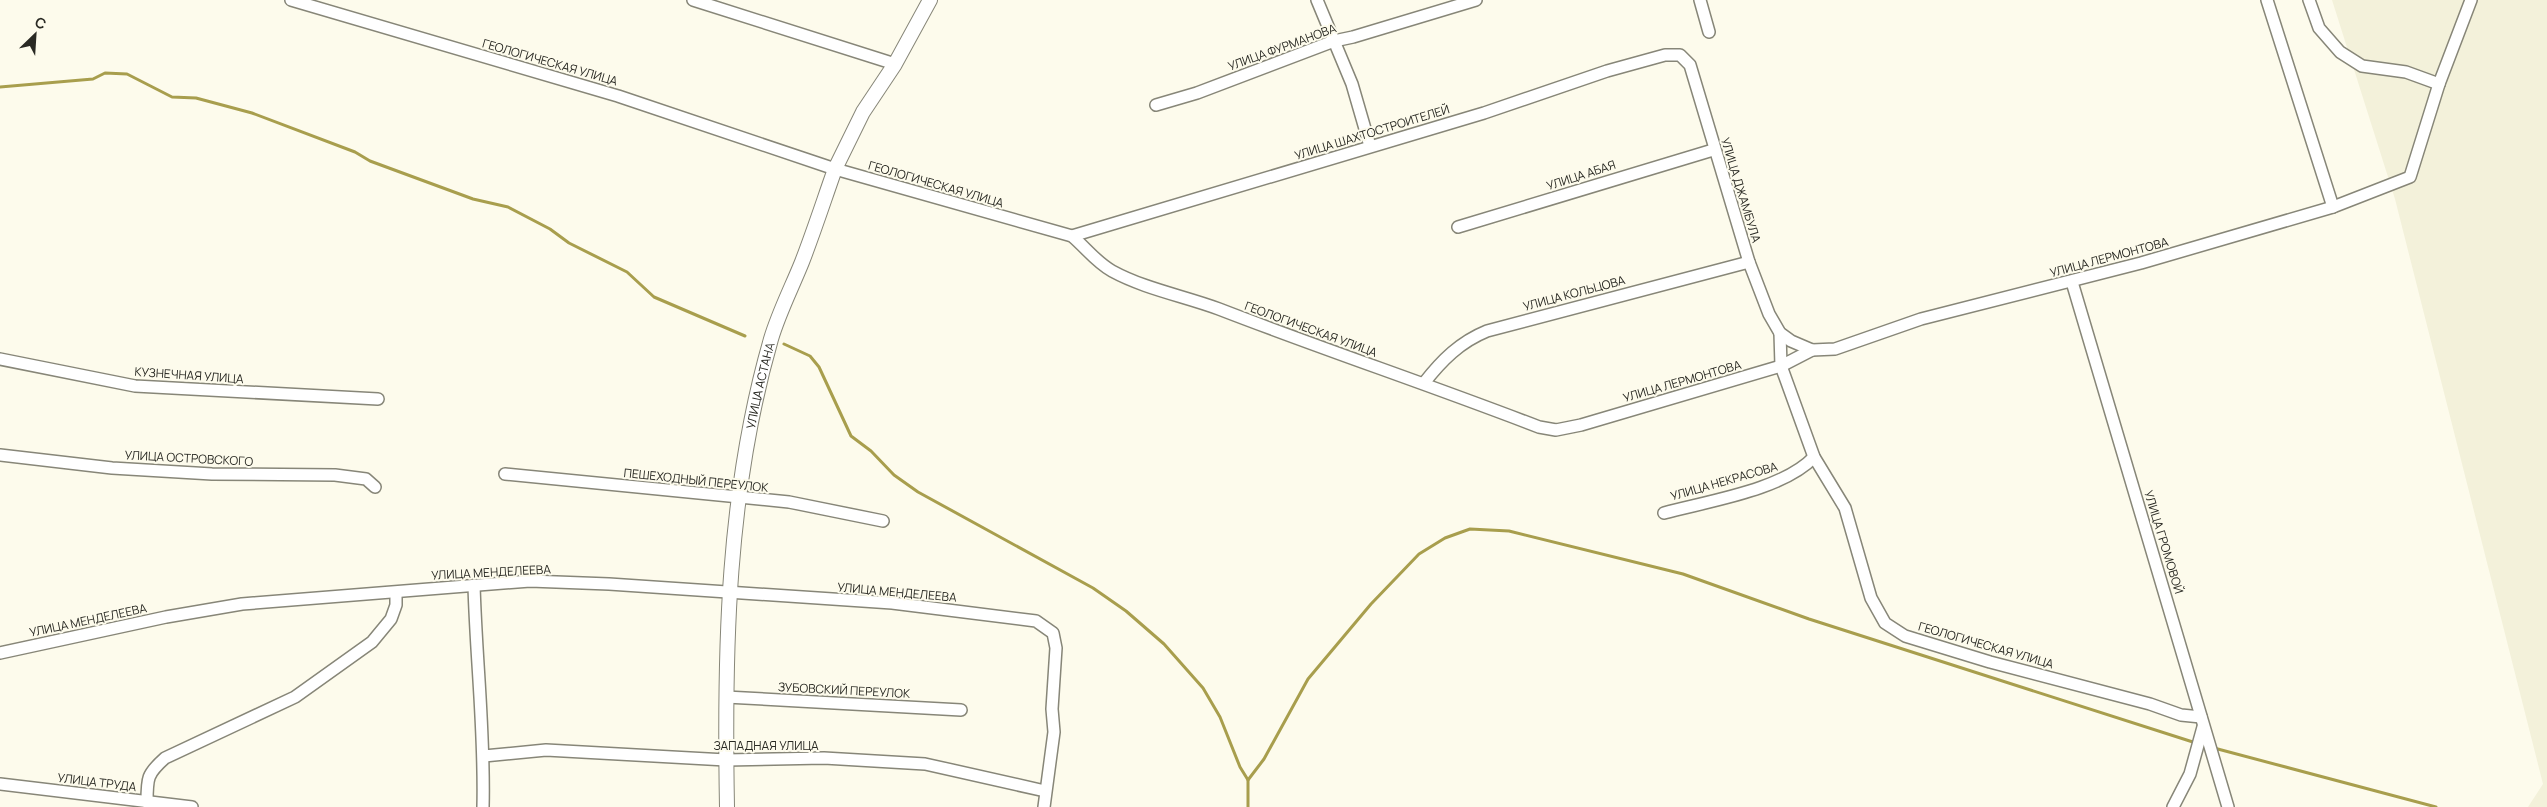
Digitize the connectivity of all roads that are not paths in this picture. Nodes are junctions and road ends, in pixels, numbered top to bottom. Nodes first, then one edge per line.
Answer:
1 (291, 0) edge
2 (693, 0) edge
3 (930, 0) edge
4 (1317, 0) edge
5 (1476, 0) edge
6 (1700, 0) edge
7 (2267, 0) edge
8 (2310, 0) edge
9 (2471, 0) edge
10 (1709, 32) dead end
11 (1334, 41) junction
12 (1680, 55) joint
13 (895, 64) junction
14 (2439, 84) junction
15 (1156, 104) dead end
16 (1370, 146) junction
17 (1713, 150) junction
18 (835, 169) junction
19 (2333, 207) junction
20 (1458, 227) dead end
21 (1072, 236) junction
22 (1749, 262) junction
23 (2072, 282) junction
24 (1780, 333) junction
25 (1791, 342) joint
26 (1812, 350) junction
27 (0, 360) edge
28 (1781, 366) junction
29 (1424, 383) junction
30 (378, 399) dead end
31 (1556, 430) joint
32 (0, 455) edge
33 (1814, 457) junction
34 (505, 474) dead end
35 (376, 487) dead end
36 (739, 499) junction
37 (1664, 513) dead end
38 (883, 521) dead end
39 (474, 585) junction
40 (396, 593) junction
41 (728, 594) junction
42 (0, 653) edge
43 (726, 697) junction
44 (961, 710) dead end
45 (2202, 720) junction
46 (484, 756) junction
47 (726, 760) junction
48 (0, 784) edge
49 (1045, 792) junction
50 (147, 802) junction
51 (192, 807) edge
52 (483, 807) edge
53 (727, 807) edge
54 (1044, 807) edge
55 (2173, 807) edge
56 (2228, 807) edge

1 - 18 street, ГЕОЛОГИЧЕСКАЯ УЛИЦА
2 - 13 street
3 - 13 street, УЛИЦА АСТАНА
4 - 11 street
5 - 11 street, УЛИЦА ФУРМАНОВА
6 - 10 street
7 - 19 street
8 - 14 street
9 - 14 street
11 - 15 street, УЛИЦА ФУРМАНОВА
11 - 16 street
12 - 16 street, УЛИЦА ШАХТОСТРОИТЕЛЕЙ
12 - 17 street, УЛИЦА ДЖАМБУЛА
13 - 18 street, УЛИЦА АСТАНА
14 - 19 street, УЛИЦА ЛЕРМОНТОВА
16 - 21 street, УЛИЦА ШАХТОСТРОИТЕЛЕЙ
17 - 20 street, УЛИЦА АБАЯ
17 - 22 street, УЛИЦА ДЖАМБУЛА
18 - 21 street, ГЕОЛОГИЧЕСКАЯ УЛИЦА
18 - 36 street, УЛИЦА АСТАНА
19 - 23 street, УЛИЦА ЛЕРМОНТОВА
21 - 29 street, ГЕОЛОГИЧЕСКАЯ УЛИЦА
22 - 24 street, УЛИЦА ДЖАМБУЛА
22 - 29 street, УЛИЦА КОЛЬЦОВА
23 - 26 street, УЛИЦА ЛЕРМОНТОВА
23 - 45 street, УЛИЦА ГРОМОВОЙ
24 - 25 street, УЛИЦА ДЖАМБУЛА
24 - 28 street, УЛИЦА ДЖАМБУЛА
25 - 26 street, УЛИЦА ЛЕРМОНТОВА
26 - 28 street, УЛИЦА ЛЕРМОНТОВА
27 - 30 street, КУЗНЕЧНАЯ УЛИЦА
28 - 31 street, УЛИЦА ЛЕРМОНТОВА
28 - 33 street, УЛИЦА ДЖАМБУЛА
29 - 31 street, ГЕОЛОГИЧЕСКАЯ УЛИЦА
32 - 35 street, УЛИЦА ОСТРОВСКОГО
33 - 37 street, УЛИЦА НЕКРАСОВА
33 - 45 street, ГЕОЛОГИЧЕСКАЯ УЛИЦА
34 - 36 street, ПЕШЕХОДНЫЙ ПЕРЕУЛОК
36 - 38 street, ПЕШЕХОДНЫЙ ПЕРЕУЛОК
36 - 41 street, УЛИЦА АСТАНА
39 - 40 street, УЛИЦА МЕНДЕЛЕЕВА
39 - 41 street, УЛИЦА МЕНДЕЛЕЕВА
39 - 46 street
40 - 42 street, УЛИЦА МЕНДЕЛЕЕВА
40 - 50 street
41 - 43 street, УЛИЦА АСТАНА
41 - 49 street, УЛИЦА МЕНДЕЛЕЕВА
43 - 44 street, ЗУБОВСКИЙ ПЕРЕУЛОК
43 - 47 street, УЛИЦА АСТАНА
45 - 55 street
45 - 56 street, УЛИЦА ГРОМОВОЙ
46 - 47 street, ЗАПАДНАЯ УЛИЦА
46 - 52 street
47 - 49 street, ЗАПАДНАЯ УЛИЦА
47 - 53 street, УЛИЦА АСТАНА
48 - 50 street, УЛИЦА ТРУДА
49 - 54 street
50 - 51 street, УЛИЦА ТРУДА

